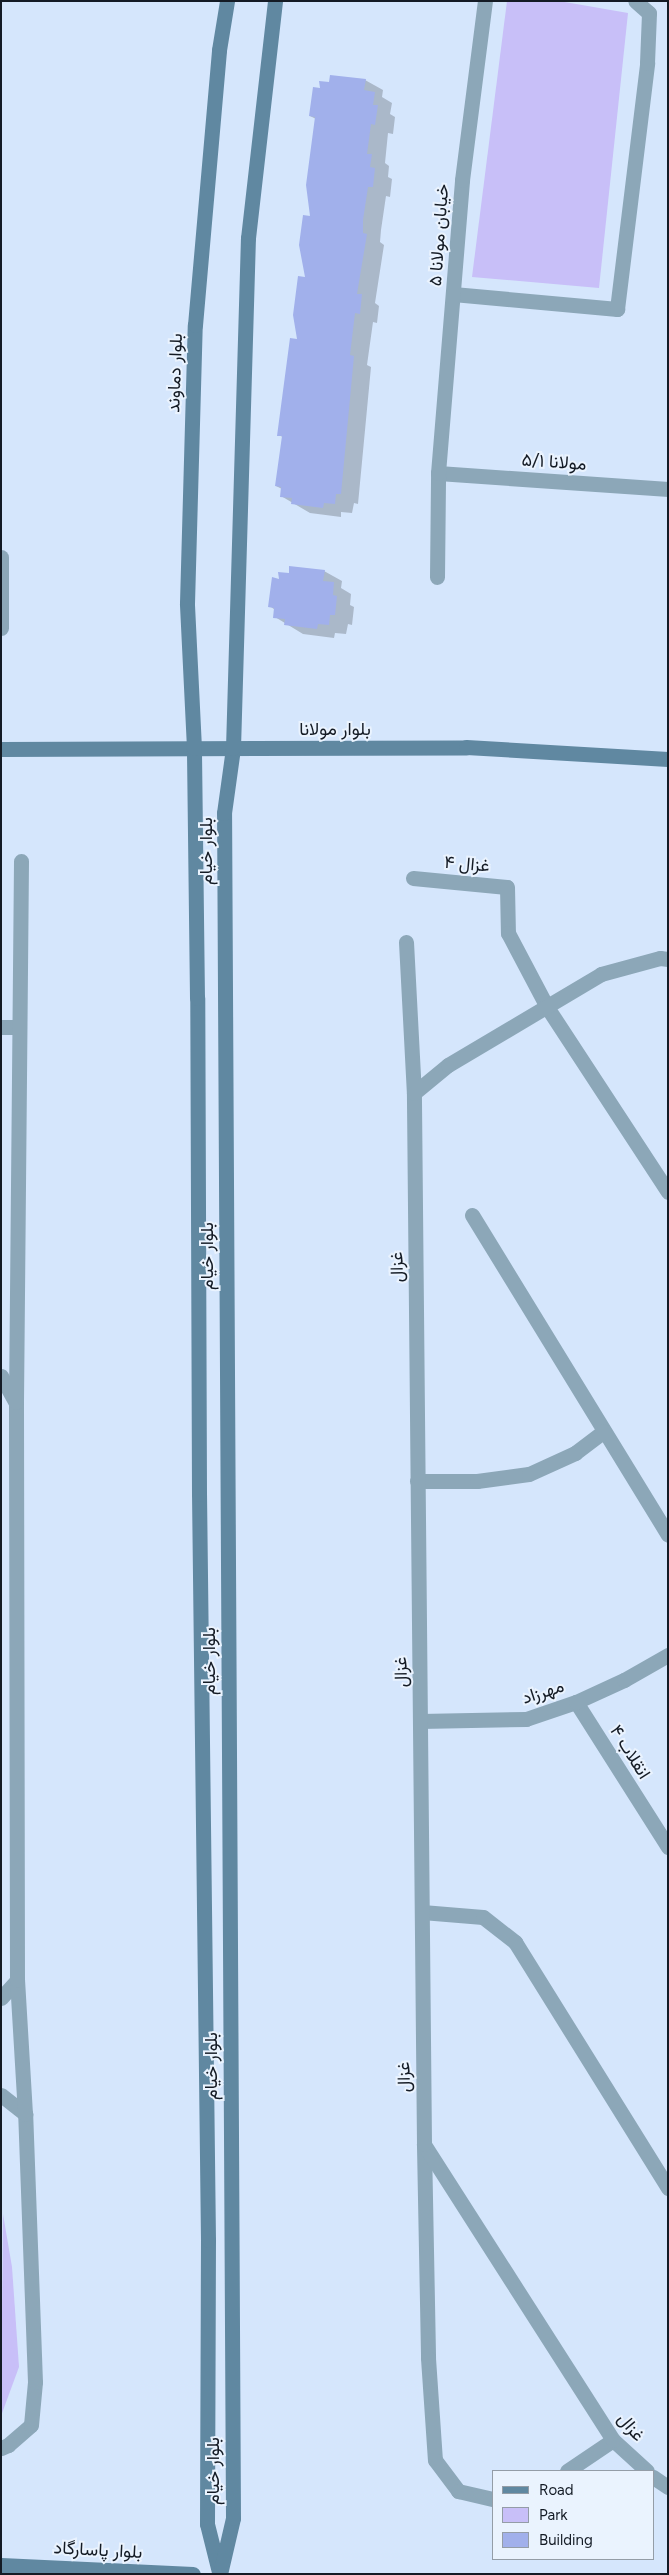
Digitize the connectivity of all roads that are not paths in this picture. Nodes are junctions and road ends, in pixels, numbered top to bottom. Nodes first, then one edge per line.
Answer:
1 (227, 1) edge
2 (275, 1) edge
3 (485, 1) edge
4 (635, 1) edge
5 (453, 294) junction
6 (438, 473) junction
7 (668, 489) edge
8 (1, 557) edge
9 (437, 577) dead end
10 (1, 628) edge
11 (194, 748) junction
12 (233, 748) junction
13 (1, 749) edge
14 (668, 759) edge
15 (21, 861) dead end
16 (413, 878) dead end
17 (406, 942) dead end
18 (668, 959) edge
19 (547, 1007) junction
20 (1, 1027) edge
21 (19, 1027) junction
22 (414, 1093) junction
23 (668, 1192) edge
24 (472, 1215) dead end
25 (1, 1376) edge
26 (16, 1402) junction
27 (604, 1431) junction
28 (418, 1481) junction
29 (668, 1534) edge
30 (668, 1655) edge
31 (576, 1702) junction
32 (420, 1721) junction
33 (668, 1847) edge
34 (422, 1912) junction
35 (17, 1980) junction
36 (1, 1998) edge
37 (1, 2095) edge
38 (25, 2114) junction
39 (424, 2144) junction
40 (668, 2188) edge
41 (613, 2440) junction
42 (1, 2448) edge
43 (568, 2470) edge
44 (645, 2470) edge
45 (654, 2478) edge
46 (668, 2488) edge
47 (492, 2500) edge
48 (1, 2565) edge
49 (193, 2574) edge
50 (220, 2574) edge

1 - 11 street, بلوار دماوند
2 - 12 street
3 - 5 street, خیابان مولانا ۵
4 - 5 street
5 - 6 street, خیابان مولانا ۵
6 - 7 street, مولانا ۵/۱
6 - 9 street, خیابان مولانا ۵
8 - 10 street
11 - 12 street, بلوار مولانا
11 - 13 street, بلوار مولانا
11 - 50 street, بلوار خیام
12 - 14 street, بلوار مولانا
12 - 50 street, بلوار خیام
15 - 21 street
16 - 19 street, غزال ۴
17 - 22 street, غزال
18 - 19 street
19 - 22 street
19 - 23 street
20 - 21 street
21 - 26 street
22 - 28 street, غزال
24 - 27 street
25 - 26 street
26 - 35 street
27 - 28 street
27 - 29 street
28 - 32 street, غزال
30 - 31 street, مهرزاد
31 - 32 street, مهرزاد
31 - 33 street, انقلاب ۴
32 - 34 street, غزال
34 - 39 street, غزال
34 - 40 street
35 - 36 street
35 - 38 street
37 - 38 street
38 - 42 street
39 - 41 street, غزال
39 - 47 street
41 - 43 street
41 - 44 street, غزال
45 - 46 street
48 - 49 street, بلوار پاسارگاد

